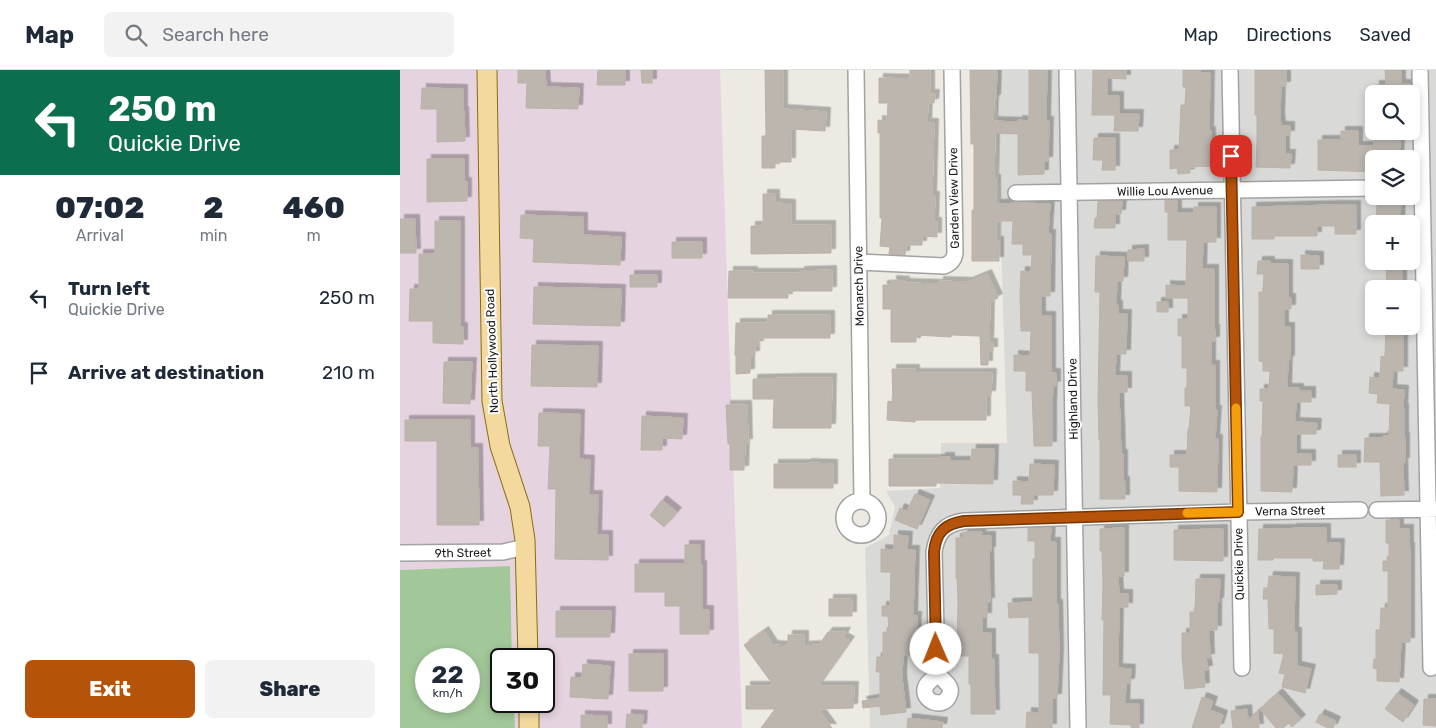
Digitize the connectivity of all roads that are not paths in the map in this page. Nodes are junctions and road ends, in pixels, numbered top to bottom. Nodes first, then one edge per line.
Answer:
1 (487, 70) edge
2 (856, 70) edge
3 (952, 70) edge
4 (1067, 70) edge
5 (1230, 70) edge
6 (1420, 70) edge
7 (1423, 187) edge
8 (1365, 188) edge
9 (1232, 191) junction
10 (1069, 192) junction
11 (1016, 193) dead end
12 (859, 262) junction
13 (862, 502) dead end
14 (1432, 509) edge
15 (1360, 510) dead end
16 (1377, 510) dead end
17 (1238, 512) junction
18 (1075, 517) junction
19 (525, 547) junction
20 (400, 554) edge
21 (528, 648) edge
22 (937, 668) dead end
23 (1242, 668) dead end
24 (1431, 668) dead end
25 (528, 713) edge
26 (529, 728) edge
27 (1078, 728) edge

1 - 19 main road, North Hollywood Road
2 - 12 street, Monarch Drive
3 - 12 street, Garden View Drive
4 - 10 street, Highland Drive
5 - 9 street, Quickie Drive
6 - 7 street
7 - 14 street
8 - 9 street, Willie Lou Avenue
9 - 10 street, Willie Lou Avenue
9 - 17 street, Quickie Drive
10 - 11 street, Willie Lou Avenue
10 - 18 street, Highland Drive
12 - 13 street, Monarch Drive
14 - 16 street
14 - 24 street
15 - 17 street, Verna Street
17 - 18 street, Verna Street
17 - 23 street, Quickie Drive
18 - 22 street, Verna Street
18 - 27 street, Highland Drive
19 - 20 street, 9th Street
19 - 21 main road, North Hollywood Road
25 - 26 main road

